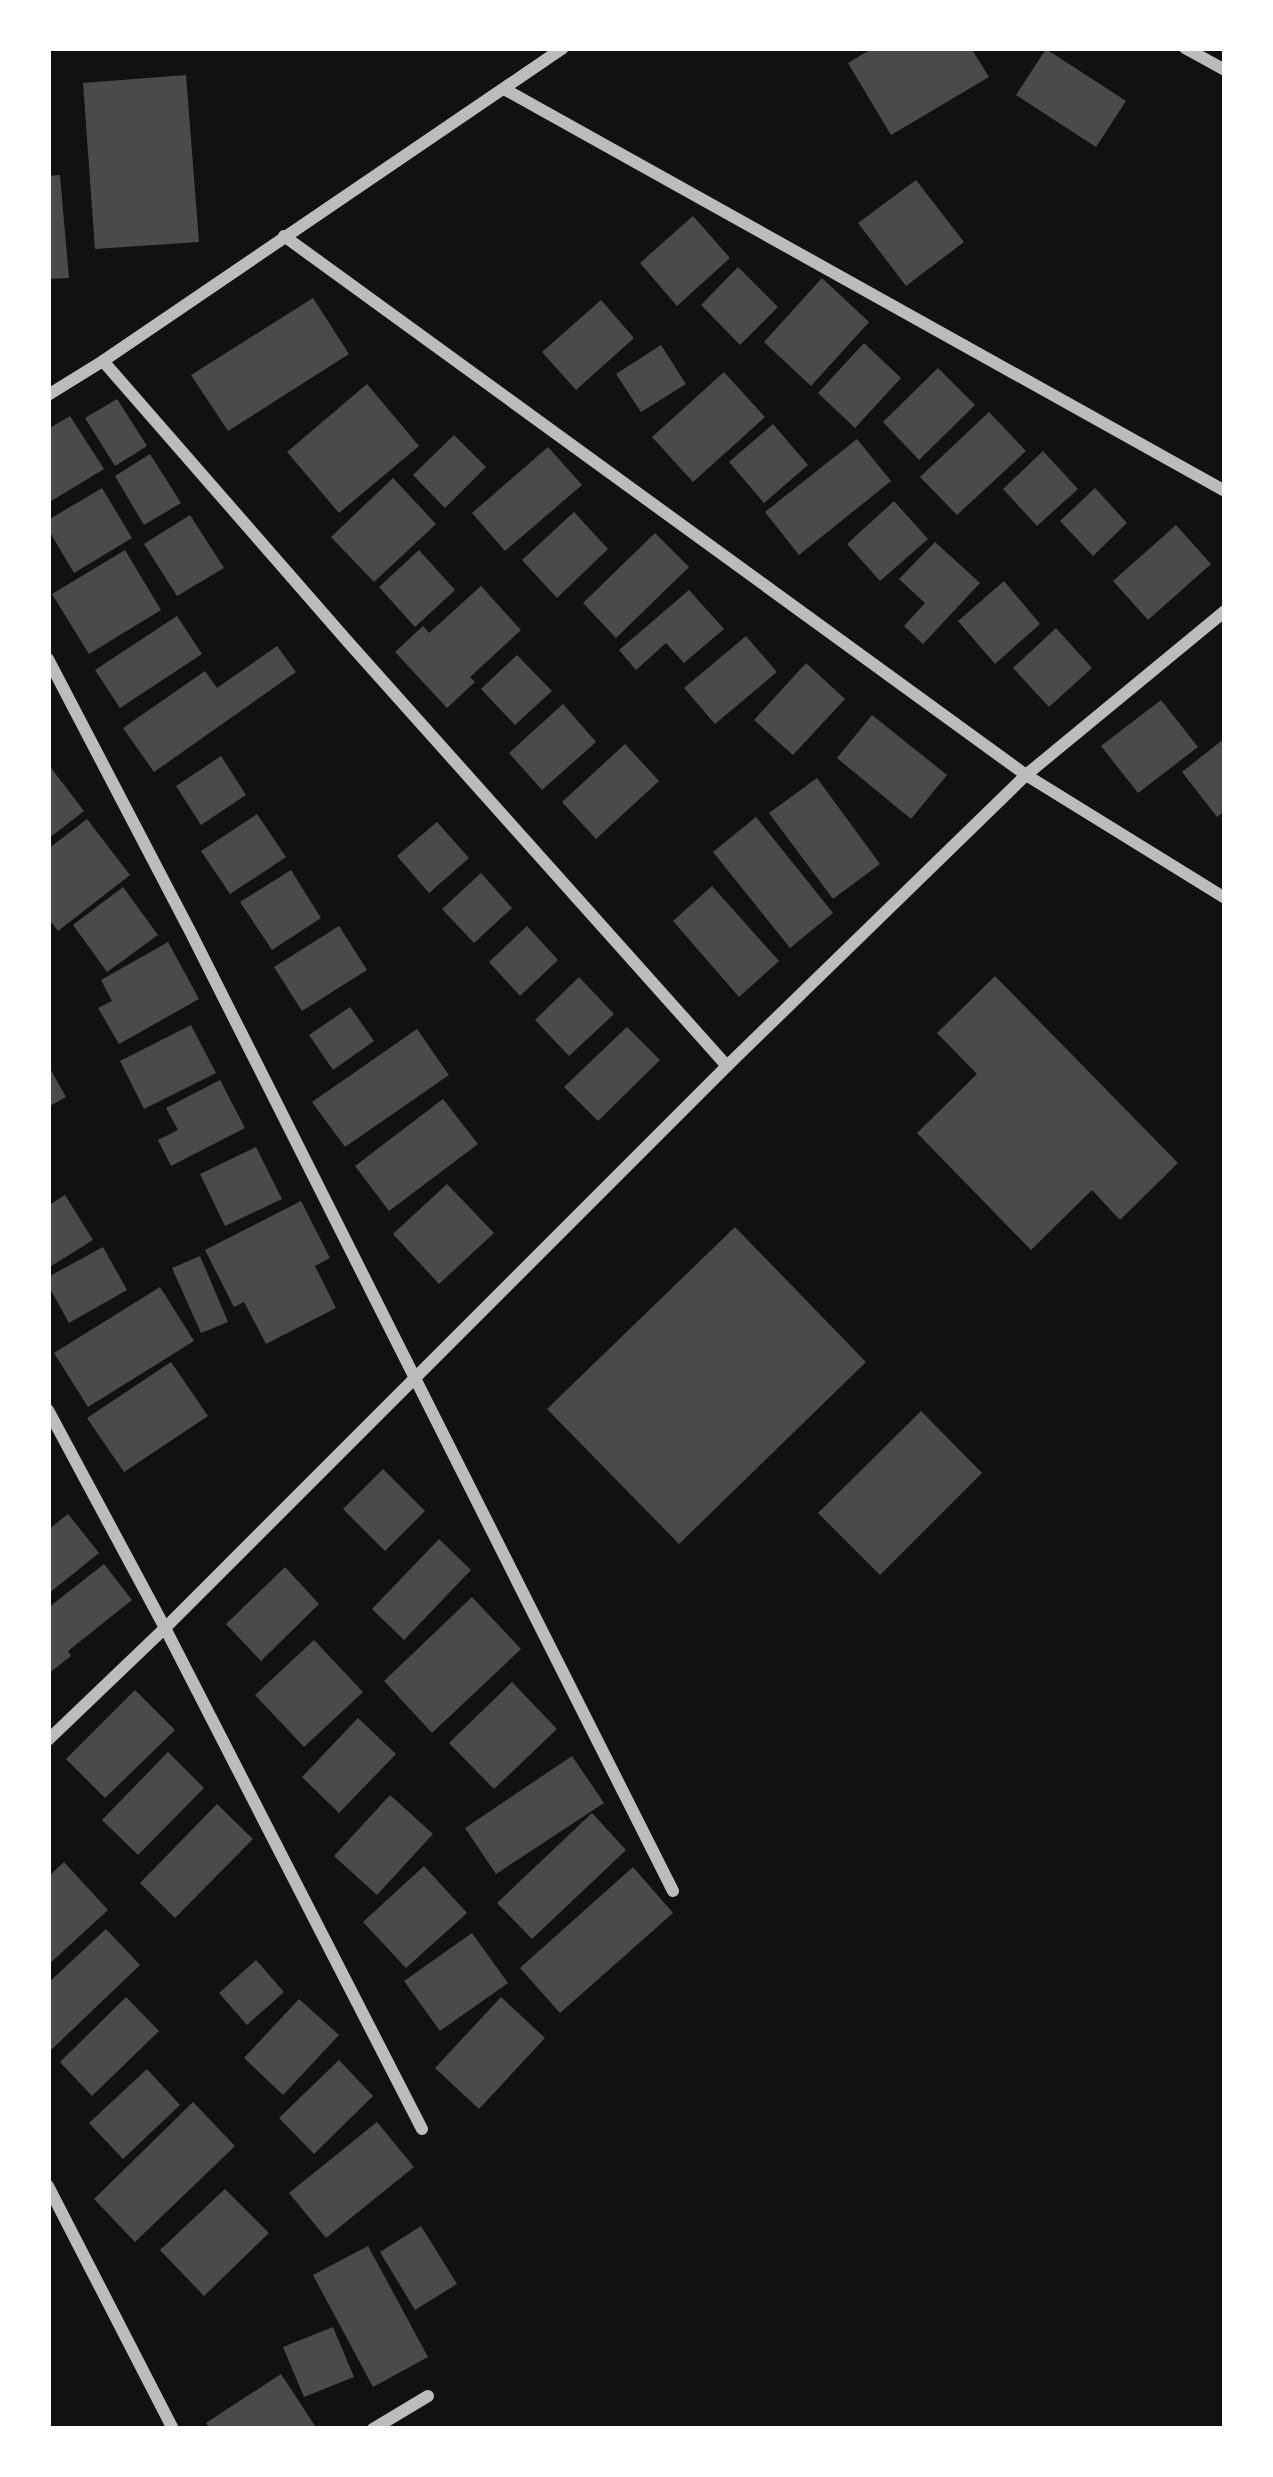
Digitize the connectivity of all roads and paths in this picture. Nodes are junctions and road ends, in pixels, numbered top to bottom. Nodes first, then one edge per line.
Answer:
1 (563, 48) edge
2 (1185, 48) edge
3 (1225, 70) edge
4 (504, 88) junction
5 (284, 236) junction
6 (103, 361) junction
7 (48, 395) edge
8 (1225, 491) edge
9 (1225, 611) edge
10 (48, 658) edge
11 (1026, 775) junction
12 (1225, 898) edge
13 (727, 1066) junction
14 (414, 1378) junction
15 (48, 1410) edge
16 (165, 1628) junction
17 (48, 1740) edge
18 (673, 1891) dead end
19 (422, 2129) dead end
20 (48, 2186) edge
21 (428, 2396) dead end
22 (173, 2429) edge
23 (373, 2429) edge

1 - 4 street
2 - 3 street
4 - 5 street
4 - 8 street
5 - 6 street
5 - 11 street
6 - 7 street
6 - 13 street
9 - 11 street
10 - 14 street
11 - 12 street
11 - 13 street
13 - 14 street
14 - 16 street
14 - 18 street
15 - 16 street
16 - 17 street
16 - 19 street
20 - 22 street
21 - 23 street

